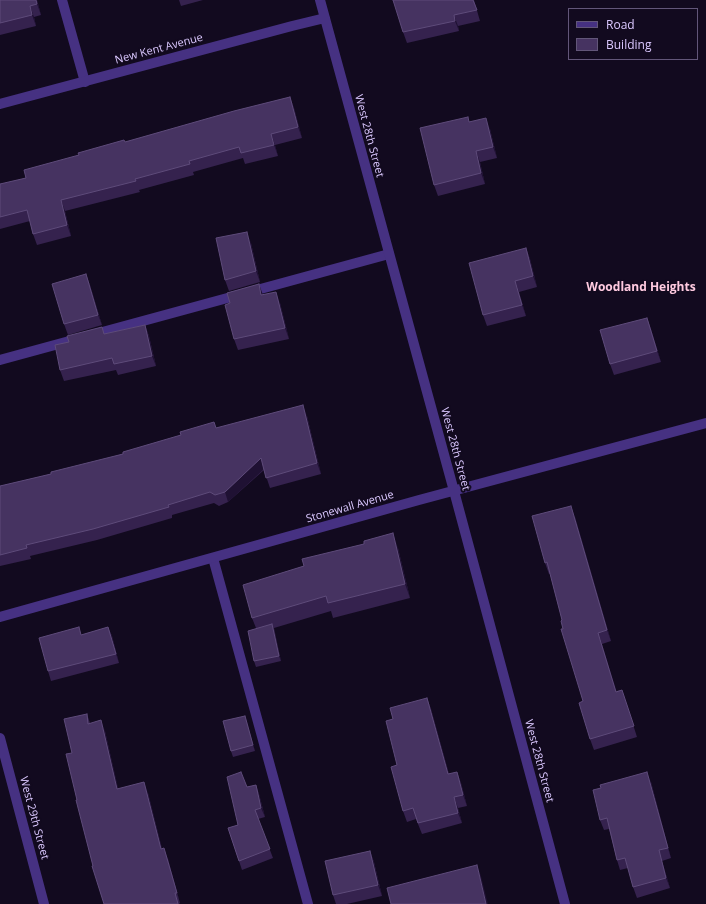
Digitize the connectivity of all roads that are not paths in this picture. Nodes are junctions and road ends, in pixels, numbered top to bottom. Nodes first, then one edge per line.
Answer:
1 (62, 0) edge
2 (320, 0) edge
3 (325, 18) junction
4 (85, 82) junction
5 (0, 104) edge
6 (389, 254) junction
7 (0, 360) edge
8 (706, 423) edge
9 (454, 491) junction
10 (213, 558) junction
11 (0, 617) edge
12 (0, 738) edge
13 (44, 904) edge
14 (308, 904) edge
15 (565, 904) edge

1 - 4 street
2 - 3 street, West 28th Street
3 - 4 street, New Kent Avenue
3 - 6 street, West 28th Street
4 - 5 street, New Kent Avenue
6 - 7 street
6 - 9 street, West 28th Street
8 - 9 street, Stonewall Avenue
9 - 10 street, Stonewall Avenue
9 - 15 street, West 28th Street
10 - 11 street, Stonewall Avenue
10 - 14 street
12 - 13 street, West 29th Street

